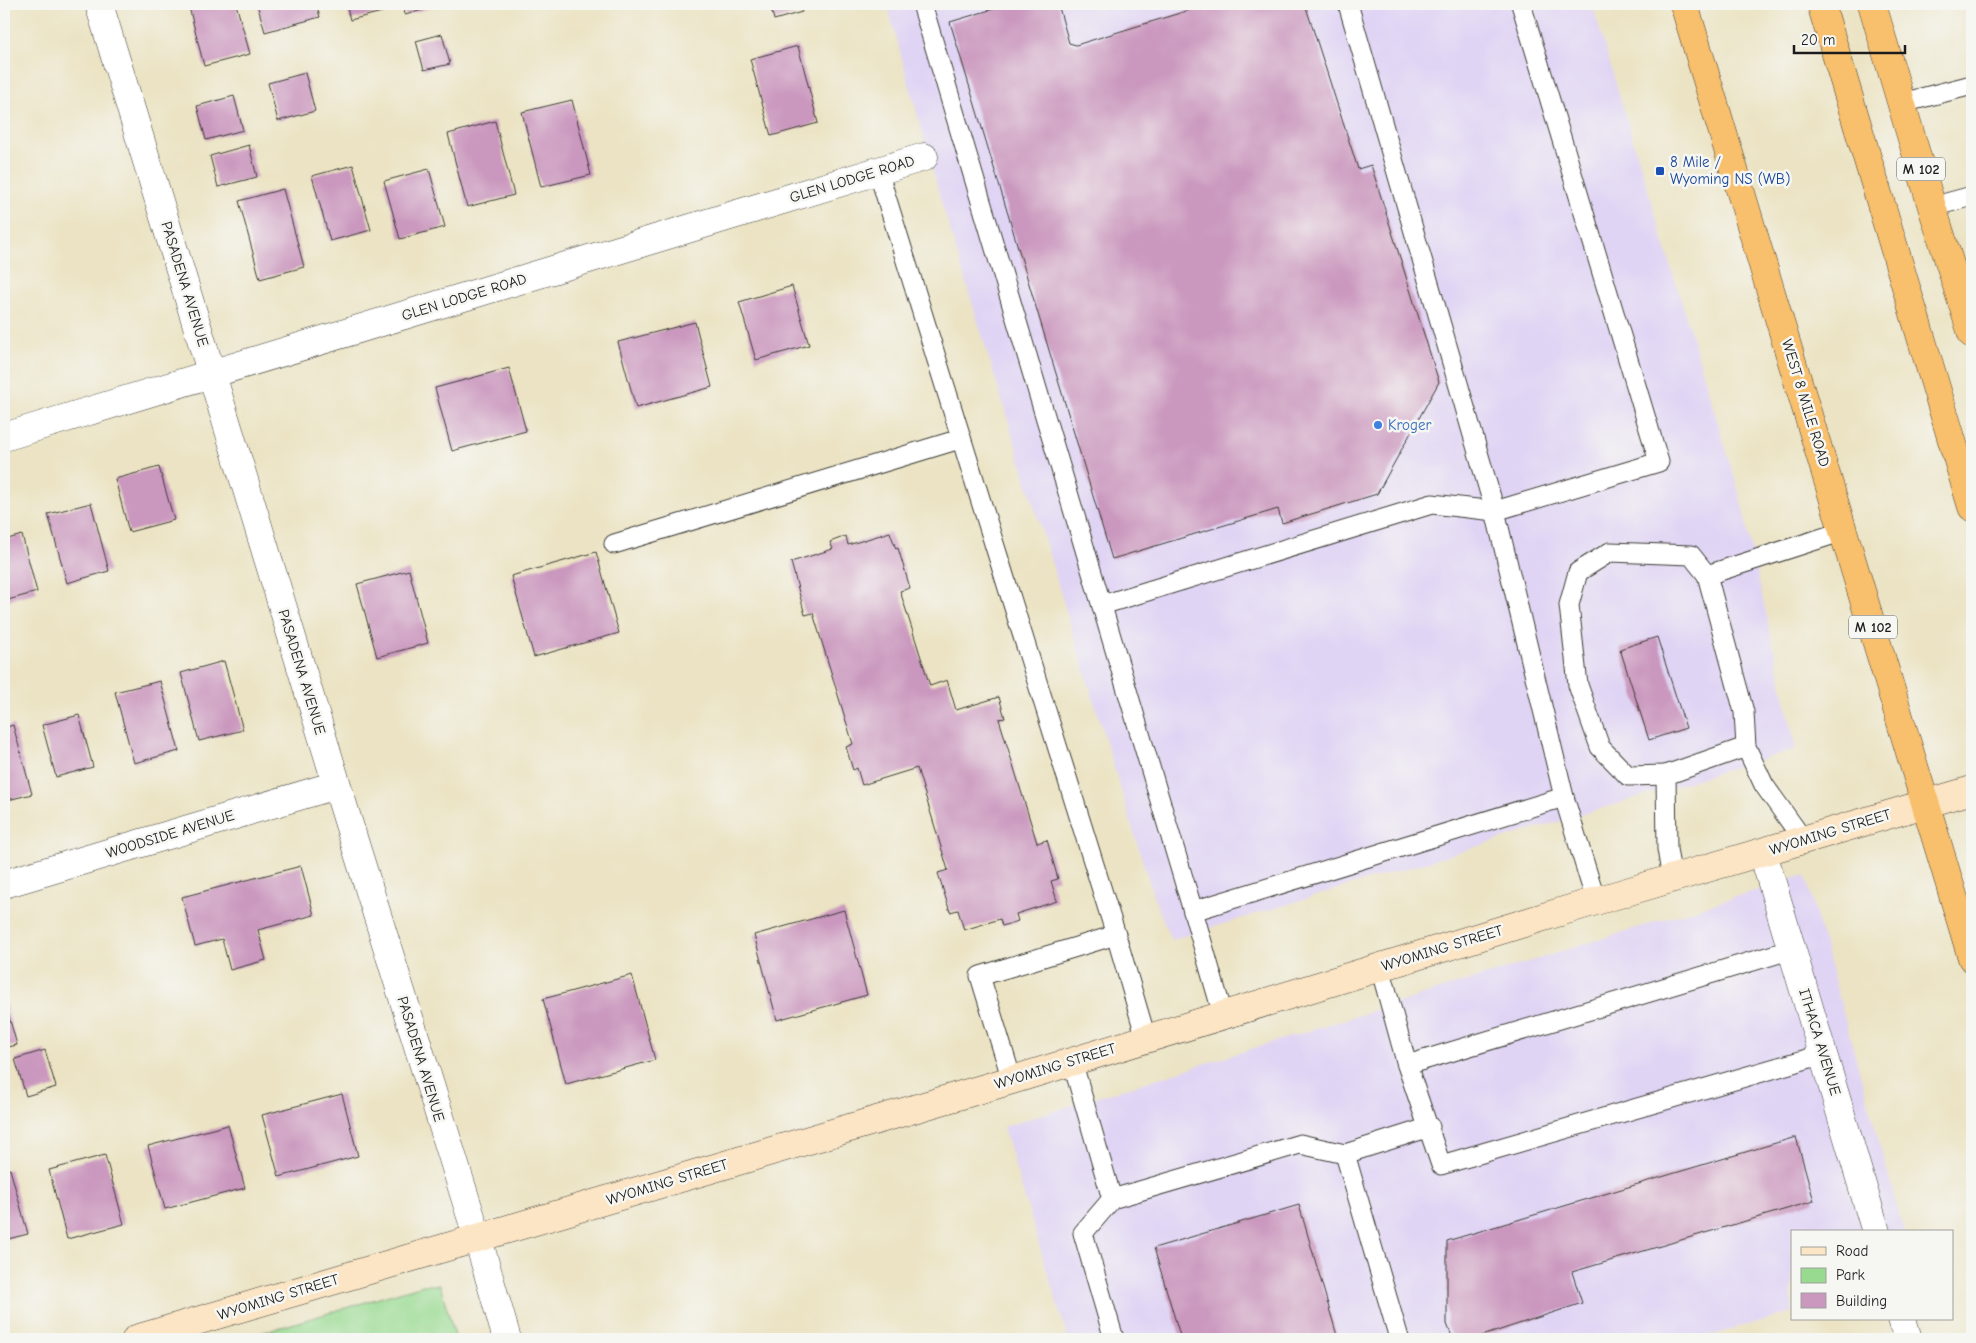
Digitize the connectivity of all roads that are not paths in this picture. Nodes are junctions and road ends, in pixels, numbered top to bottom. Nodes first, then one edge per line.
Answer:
1 (99, 4) edge
2 (922, 4) edge
3 (1348, 4) edge
4 (1521, 4) edge
5 (1684, 4) edge
6 (1821, 4) edge
7 (1872, 4) edge
8 (1972, 85) edge
9 (1902, 103) junction
10 (924, 157) dead end
11 (878, 171) junction
12 (1972, 196) edge
13 (1932, 207) junction
14 (1966, 290) edge
15 (1972, 334) edge
16 (212, 375) junction
17 (4, 437) edge
18 (960, 439) junction
19 (1972, 508) edge
20 (1495, 511) junction
21 (1844, 531) junction
22 (614, 544) dead end
23 (1706, 575) junction
24 (1102, 605) junction
25 (1746, 748) junction
26 (1666, 775) junction
27 (336, 785) junction
28 (1972, 790) edge
29 (1564, 797) junction
30 (1924, 803) junction
31 (1804, 840) junction
32 (1763, 853) junction
33 (1672, 879) junction
34 (4, 884) edge
35 (1596, 902) junction
36 (1193, 911) junction
37 (1116, 935) junction
38 (1793, 949) junction
39 (1972, 958) edge
40 (1380, 967) junction
41 (1223, 1015) junction
42 (1146, 1038) junction
43 (1824, 1054) junction
44 (1072, 1061) junction
45 (1408, 1065) junction
46 (1012, 1080) junction
47 (1430, 1127) junction
48 (1345, 1154) junction
49 (1112, 1199) junction
50 (1875, 1230) edge
51 (478, 1238) junction
52 (1902, 1320) edge
53 (1399, 1338) edge
54 (136, 1339) edge
55 (507, 1339) edge
56 (1114, 1339) edge
57 (1908, 1339) edge

1 - 16 street, PASADENA AVENUE
2 - 24 lane
3 - 20 lane
4 - 20 lane
5 - 21 highway, WEST 8 MILE ROAD / M 102
6 - 19 highway
7 - 9 highway, M 102
8 - 9 lane
9 - 13 highway, M 102
10 - 11 street, GLEN LODGE ROAD
11 - 16 street, GLEN LODGE ROAD
11 - 18 lane
12 - 13 lane
13 - 14 highway, M 102
14 - 15 highway, M 102
16 - 17 street, GLEN LODGE ROAD
16 - 27 street, PASADENA AVENUE
18 - 22 lane
18 - 37 lane
20 - 24 lane
20 - 29 lane
21 - 23 lane
21 - 30 highway, WEST 8 MILE ROAD / M 102
23 - 25 lane
23 - 26 lane
24 - 36 lane
25 - 26 lane
25 - 31 lane
26 - 33 lane
27 - 34 street, WOODSIDE AVENUE
27 - 51 street, PASADENA AVENUE
28 - 30 street, WYOMING STREET
29 - 35 lane
29 - 36 lane
30 - 31 street, WYOMING STREET
30 - 39 highway, M 102
31 - 32 street, WYOMING STREET
32 - 33 street, WYOMING STREET
32 - 38 street, ITHACA AVENUE
33 - 35 street, WYOMING STREET
35 - 40 street, WYOMING STREET
36 - 41 lane
37 - 42 lane
37 - 46 lane
38 - 43 street, ITHACA AVENUE
38 - 45 lane
40 - 41 street, WYOMING STREET
40 - 45 lane
41 - 42 street, WYOMING STREET
42 - 44 street, WYOMING STREET
43 - 47 lane
43 - 50 street, ITHACA AVENUE
44 - 46 street, WYOMING STREET
44 - 49 lane
45 - 47 lane
46 - 51 street, WYOMING STREET
47 - 48 lane
48 - 49 lane
48 - 53 lane
49 - 56 lane
51 - 54 street, WYOMING STREET
51 - 55 street, PASADENA AVENUE
52 - 57 street

